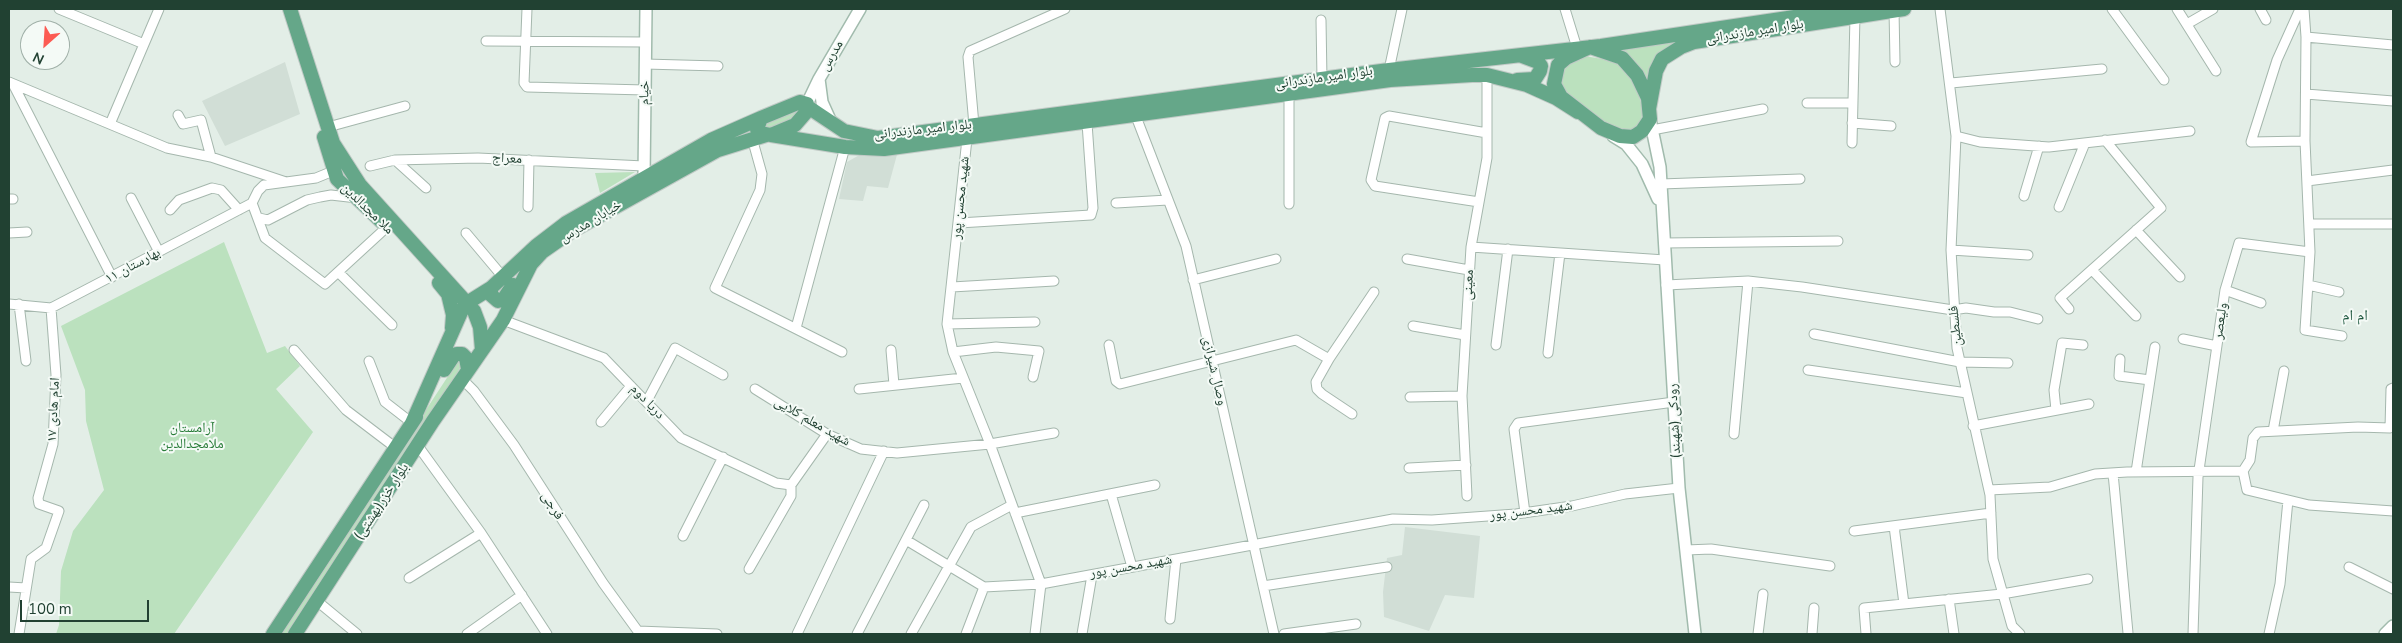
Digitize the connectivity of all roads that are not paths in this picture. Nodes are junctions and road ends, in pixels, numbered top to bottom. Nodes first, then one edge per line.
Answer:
1 (59, 9) edge
2 (159, 9) edge
3 (280, 9) edge
4 (290, 9) edge
5 (527, 9) edge
6 (646, 9) edge
7 (860, 9) edge
8 (1065, 9) edge
9 (1402, 9) edge
10 (1564, 9) edge
11 (1940, 9) edge
12 (2112, 9) edge
13 (2177, 9) edge
14 (2213, 9) edge
15 (2260, 9) edge
16 (2302, 9) edge
17 (1899, 10) edge
18 (1789, 13) edge
19 (1852, 13) edge
20 (1321, 20) dead end
21 (2266, 20) dead end
22 (2187, 24) junction
23 (2306, 37) junction
24 (486, 41) dead end
25 (526, 41) junction
26 (646, 42) junction
27 (144, 44) junction
28 (2393, 44) edge
29 (1584, 47) junction
30 (1517, 55) junction
31 (1895, 62) dead end
32 (645, 64) junction
33 (718, 66) dead end
34 (2102, 69) dead end
35 (1389, 70) junction
36 (2216, 71) dead end
37 (1487, 75) junction
38 (1322, 78) junction
39 (819, 79) junction
40 (1506, 79) junction
41 (2164, 80) dead end
42 (11, 83) edge
43 (1951, 84) junction
44 (645, 90) junction
45 (1289, 94) junction
46 (2306, 94) junction
47 (2393, 101) edge
48 (1807, 102) dead end
49 (1853, 103) junction
50 (405, 106) dead end
51 (808, 106) junction
52 (1763, 109) dead end
53 (1578, 112) junction
54 (1135, 114) junction
55 (178, 115) dead end
56 (760, 118) junction
57 (1651, 119) junction
58 (1086, 123) junction
59 (1852, 123) junction
60 (110, 124) junction
61 (835, 125) junction
62 (974, 125) junction
63 (1891, 126) dead end
64 (328, 127) junction
65 (1601, 128) junction
66 (2190, 131) dead end
67 (1487, 133) junction
68 (763, 136) junction
69 (1956, 136) junction
70 (967, 139) junction
71 (2105, 140) junction
72 (2305, 141) junction
73 (2085, 142) junction
74 (1852, 143) dead end
75 (830, 144) junction
76 (2039, 146) junction
77 (844, 147) junction
78 (211, 157) junction
79 (1658, 158) junction
80 (394, 160) junction
81 (529, 160) junction
82 (1642, 164) junction
83 (346, 165) junction
84 (370, 166) dead end
85 (2393, 170) edge
86 (333, 171) junction
87 (644, 171) junction
88 (1800, 179) dead end
89 (2307, 181) junction
90 (286, 182) junction
91 (1661, 184) junction
92 (426, 188) dead end
93 (2024, 196) dead end
94 (131, 198) dead end
95 (356, 198) junction
96 (1168, 200) junction
97 (1479, 202) junction
98 (1116, 203) dead end
99 (252, 204) junction
100 (1290, 204) dead end
101 (528, 207) dead end
102 (1661, 207) junction
103 (2059, 207) dead end
104 (170, 210) dead end
105 (239, 210) junction
106 (259, 218) junction
107 (959, 223) junction
108 (2309, 224) junction
109 (2393, 224) edge
110 (386, 227) junction
111 (2136, 230) junction
112 (27, 232) dead end
113 (9, 233) edge
114 (466, 233) dead end
115 (1838, 241) dead end
116 (1664, 244) junction
117 (1471, 247) junction
118 (1508, 250) junction
119 (1950, 250) junction
120 (159, 252) junction
121 (2310, 252) junction
122 (1560, 253) junction
123 (2028, 255) dead end
124 (1276, 259) dead end
125 (1407, 259) dead end
126 (1665, 260) junction
127 (531, 264) junction
128 (1470, 270) junction
129 (2092, 270) junction
130 (338, 272) junction
131 (112, 277) junction
132 (503, 277) junction
133 (2180, 277) dead end
134 (1194, 280) junction
135 (1054, 281) dead end
136 (1748, 281) junction
137 (1666, 285) junction
138 (2308, 285) junction
139 (490, 288) junction
140 (952, 288) junction
141 (2225, 290) junction
142 (1374, 292) dead end
143 (2339, 292) dead end
144 (467, 303) junction
145 (2261, 303) dead end
146 (9, 304) edge
147 (19, 304) junction
148 (52, 308) junction
149 (2069, 309) dead end
150 (1953, 310) junction
151 (2136, 316) dead end
152 (2038, 318) dead end
153 (503, 320) junction
154 (1035, 322) dead end
155 (948, 324) junction
156 (392, 325) dead end
157 (1412, 326) dead end
158 (796, 328) junction
159 (1814, 334) dead end
160 (1466, 335) junction
161 (2342, 336) dead end
162 (451, 338) junction
163 (2183, 340) dead end
164 (1109, 345) dead end
165 (1496, 345) dead end
166 (2083, 345) dead end
167 (2217, 346) junction
168 (2155, 347) dead end
169 (294, 350) dead end
170 (482, 350) junction
171 (890, 350) dead end
172 (842, 352) dead end
173 (953, 352) junction
174 (1548, 353) dead end
175 (1328, 359) junction
176 (2120, 359) dead end
177 (1212, 360) junction
178 (26, 361) dead end
179 (369, 361) dead end
180 (1960, 362) junction
181 (2008, 364) dead end
182 (1808, 370) dead end
183 (2284, 371) dead end
184 (465, 374) junction
185 (723, 375) dead end
186 (1033, 377) dead end
187 (963, 378) junction
188 (2150, 380) junction
189 (894, 385) junction
190 (631, 386) junction
191 (2393, 388) edge
192 (755, 389) dead end
193 (859, 389) dead end
194 (1967, 393) junction
195 (1462, 396) junction
196 (1410, 397) dead end
197 (646, 401) junction
198 (1674, 402) junction
199 (2089, 404) dead end
200 (2056, 410) junction
201 (1352, 414) dead end
202 (601, 422) dead end
203 (412, 423) junction
204 (1973, 426) junction
205 (2273, 431) junction
206 (1054, 433) dead end
207 (827, 434) junction
208 (1734, 434) dead end
209 (990, 444) junction
210 (418, 446) junction
211 (396, 448) junction
212 (884, 452) junction
213 (723, 458) junction
214 (1466, 465) junction
215 (1410, 468) dead end
216 (2199, 471) junction
217 (2243, 471) junction
218 (2136, 472) junction
219 (2113, 473) junction
220 (791, 485) junction
221 (1155, 485) dead end
222 (1679, 488) junction
223 (1989, 490) junction
224 (1111, 494) junction
225 (1468, 496) dead end
226 (2288, 500) junction
227 (924, 505) dead end
228 (1014, 509) junction
229 (2393, 511) edge
230 (1524, 513) junction
231 (1991, 513) junction
232 (1894, 526) junction
233 (1854, 532) dead end
234 (482, 533) junction
235 (682, 536) dead end
236 (906, 540) junction
237 (1253, 545) junction
238 (1686, 550) junction
239 (1176, 559) junction
240 (950, 565) junction
241 (1830, 566) dead end
242 (1132, 567) junction
243 (2349, 567) dead end
244 (749, 568) dead end
245 (1386, 568) dead end
246 (1092, 575) junction
247 (409, 578) dead end
248 (2088, 579) dead end
249 (1041, 584) junction
250 (1263, 586) junction
251 (9, 587) edge
252 (984, 587) junction
253 (26, 588) junction
254 (2393, 589) edge
255 (1763, 594) dead end
256 (2002, 594) junction
257 (522, 595) junction
258 (1949, 599) junction
259 (317, 601) junction
260 (1904, 604) junction
261 (1814, 608) dead end
262 (1170, 619) dead end
263 (1356, 624) dead end
264 (2393, 626) edge
265 (639, 632) edge
266 (2128, 633) dead end
267 (19, 634) edge
268 (273, 634) edge
269 (295, 634) edge
270 (357, 634) edge
271 (467, 634) edge
272 (547, 634) edge
273 (717, 634) edge
274 (797, 634) edge
275 (857, 634) edge
276 (911, 634) edge
277 (966, 634) edge
278 (1035, 634) edge
279 (1082, 634) edge
280 (1274, 634) edge
281 (1284, 634) edge
282 (1695, 634) edge
283 (1758, 634) edge
284 (1812, 634) edge
285 (1866, 634) edge
286 (1954, 634) edge
287 (2020, 634) edge
288 (2193, 634) edge
289 (2269, 634) edge
290 (2384, 634) edge

1 - 27 street
2 - 27 street
3 - 86 main road, ملا مجدالدین
4 - 64 main road, ملا مجدالدین
5 - 25 street
6 - 26 main road, خیام
7 - 39 main road, مدرس
8 - 62 street
9 - 35 street
10 - 29 street
11 - 43 street, فلسطین
12 - 41 street
13 - 22 street
14 - 22 street
15 - 21 street
16 - 23 street
16 - 72 street
17 - 19 main road, بلوار امیر مازندرانی
17 - 31 street
18 - 19 main road, بلوار امیر مازندرانی
18 - 29 main road, بلوار امیر مازندرانی
19 - 49 street
19 - 57 main road, بلوار امیر مازندرانی
20 - 38 street
22 - 36 street
23 - 28 street
23 - 46 street
24 - 25 street
25 - 26 street
25 - 44 street
26 - 32 main road, خیام
27 - 60 street
29 - 30 main road, بلوار امیر مازندرانی
29 - 53 main road
29 - 57 main road
30 - 35 main road, بلوار امیر مازندرانی
30 - 40 main road
32 - 33 street
32 - 44 main road, خیام
34 - 43 street
35 - 38 main road, بلوار امیر مازندرانی
37 - 40 main road, بلوار امیر مازندرانی
37 - 45 main road, بلوار امیر مازندرانی
37 - 67 street, معینی
38 - 62 main road, بلوار امیر مازندرانی
39 - 51 main road, مدرس
39 - 61 main road
40 - 53 main road, بلوار امیر مازندرانی
42 - 60 street
42 - 131 street
43 - 69 street, فلسطین
44 - 87 main road, خیام
45 - 54 main road, بلوار امیر مازندرانی
45 - 100 street
46 - 47 street
46 - 72 street
48 - 49 street
49 - 59 street
50 - 64 street
51 - 56 main road, خیابان مدرس
51 - 61 main road, بلوار امیر مازندرانی
51 - 68 main road, خیابان مدرس
52 - 57 street
53 - 65 main road
54 - 58 main road, بلوار امیر مازندرانی
54 - 96 street, وصال شیرازی
55 - 78 street
56 - 68 main road
56 - 87 main road, خیابان مدرس
57 - 65 main road
57 - 79 main road, رودکی (شهبند)
58 - 70 main road, بلوار امیر مازندرانی
58 - 107 street
59 - 63 street
59 - 74 street
60 - 78 street
61 - 62 main road, بلوار امیر مازندرانی
61 - 75 main road
64 - 83 main road, ملا مجدالدین
65 - 82 main road, رودکی (شهبند)
66 - 71 street
67 - 97 street, معینی
67 - 97 street
68 - 75 main road, بلوار امیر مازندرانی
68 - 127 main road, خیابان مدرس
68 - 158 street
69 - 76 street
69 - 119 street, فلسطین
70 - 77 main road, بلوار امیر مازندرانی
70 - 107 street, شهید محسن پور
71 - 73 street
71 - 111 street
72 - 89 street
73 - 76 street
73 - 103 street
75 - 77 main road, بلوار امیر مازندرانی
76 - 93 street
77 - 158 street
78 - 90 street
79 - 82 main road
79 - 91 main road, رودکی (شهبند)
80 - 81 street, معراج
80 - 84 street, معراج
80 - 92 street
81 - 87 street, معراج
81 - 101 street
82 - 102 main road, رودکی (شهبند)
83 - 86 main road
83 - 144 main road, ملا مجدالدین
85 - 89 street
86 - 90 street
86 - 95 main road, ملا مجدالدین
87 - 132 main road, خیابان مدرس
88 - 91 street
89 - 108 street
90 - 99 street
91 - 102 main road, رودکی (شهبند)
94 - 120 street
95 - 106 street
95 - 110 main road, ملا مجدالدین
96 - 98 street
96 - 134 street, وصال شیرازی
97 - 117 street, معینی
99 - 105 street, بهارستان ۱۱
99 - 106 street
102 - 116 main road, رودکی (شهبند)
104 - 105 street
105 - 120 street, بهارستان ۱۱
106 - 130 street
107 - 140 street, شهید محسن پور
108 - 109 street
108 - 121 street
110 - 130 street
110 - 162 main road, ملا مجدالدین
111 - 129 street
111 - 133 street
112 - 113 street
114 - 132 street
115 - 116 street
116 - 126 main road, رودکی (شهبند)
117 - 118 street
117 - 128 street, معینی
118 - 122 street
118 - 165 street
119 - 123 street
119 - 150 street, فلسطین
120 - 131 street, بهارستان ۱۱
121 - 138 street
121 - 141 street, ولیعصر
122 - 126 street
122 - 174 street
124 - 134 street
125 - 128 street
126 - 137 main road, رودکی (شهبند)
127 - 139 main road
127 - 153 main road, خیابان مدرس
128 - 160 street, معینی
129 - 149 street
129 - 151 street
130 - 156 street
131 - 148 street, بهارستان ۱۱
132 - 139 main road, خیابان مدرس
134 - 177 street, وصال شیرازی
135 - 140 street
136 - 137 street
136 - 150 street
136 - 208 street
137 - 198 main road, رودکی (شهبند)
138 - 143 street
138 - 161 street
139 - 144 main road, خیابان مدرس
140 - 155 street, شهید محسن پور
141 - 145 street
141 - 167 street, ولیعصر
142 - 175 street
144 - 162 main road
144 - 170 main road, ملا مجدالدین
146 - 147 street
147 - 148 street
147 - 178 street
148 - 253 street, امام هادی ۱۷
150 - 152 street
150 - 180 street, فلسطین
153 - 170 main road, خیابان مدرس
153 - 190 street, دریا دوم
154 - 155 street
155 - 173 street, شهید محسن پور
157 - 160 street
158 - 172 street
159 - 180 street
160 - 195 street, معینی
162 - 203 main road
163 - 167 street
164 - 177 street
166 - 200 street
167 - 216 street, ولیعصر
168 - 188 street
169 - 211 street
170 - 184 main road, خیابان مدرس
171 - 189 street
173 - 186 street
173 - 187 street, شهید محسن پور
175 - 177 street
175 - 201 street
176 - 188 street
177 - 237 street, وصال شیرازی
179 - 203 street
180 - 181 street
180 - 194 street, فلسطین
182 - 194 street
183 - 205 street
184 - 203 main road
184 - 210 main road, بلوار خزر(بهشتی)
184 - 265 street, فرجی
185 - 197 street
187 - 189 street
187 - 209 street, شهید محسن پور
188 - 218 street
189 - 193 street
190 - 197 street, دریا دوم
190 - 202 street
191 - 205 street
192 - 207 street, شهید معلم کلایی
194 - 204 street, فلسطین
195 - 196 street
195 - 214 street, معینی
197 - 213 street, دریا دوم
198 - 222 main road, رودکی (شهبند)
198 - 230 street
199 - 200 street
200 - 204 street
203 - 211 main road, بلوار خزر(بهشتی)
204 - 223 street, فلسطین
205 - 217 street
206 - 209 street, شهید معلم کلایی
207 - 212 street, شهید معلم کلایی
207 - 220 street
209 - 212 street, شهید معلم کلایی
209 - 228 street, شهید محسن پور
210 - 234 street
210 - 259 main road, بلوار خزر(بهشتی)
211 - 268 main road, بلوار خزر(بهشتی)
212 - 274 street
213 - 220 street, دریا دوم
213 - 235 street
214 - 215 street
214 - 225 street, معینی
216 - 217 street
216 - 218 street
216 - 288 street, ولیعصر
217 - 226 street
218 - 219 street
219 - 223 street
219 - 266 street
220 - 244 street
221 - 224 street
222 - 230 street, شهید محسن پور
222 - 238 main road, رودکی (شهبند)
223 - 231 street, فلسطین
224 - 228 street
224 - 242 street
226 - 229 street
226 - 289 street
227 - 236 street
228 - 240 street
228 - 249 street, شهید محسن پور
230 - 237 street, شهید محسن پور
231 - 232 street
231 - 256 street, فلسطین
232 - 233 street
232 - 260 street
234 - 247 street
234 - 257 street
236 - 240 street
236 - 275 street
237 - 239 street, شهید محسن پور
237 - 250 street, وصال شیرازی
238 - 241 street
238 - 282 main road, رودکی (شهبند)
239 - 242 street, شهید محسن پور
239 - 262 street
240 - 252 street
240 - 276 street
242 - 246 street, شهید محسن پور
243 - 254 street
245 - 250 street
246 - 249 street, شهید محسن پور
246 - 279 street
248 - 256 street
249 - 252 street
249 - 278 street
250 - 280 street, وصال شیرازی
251 - 253 street
252 - 277 street
253 - 267 street, امام هادی ۱۷
255 - 283 street
256 - 258 street
256 - 287 street, فلسطین
257 - 271 street
257 - 272 street
258 - 260 street
258 - 286 street
259 - 269 main road, بلوار خزر(بهشتی)
259 - 270 street
260 - 285 street
261 - 284 street
263 - 281 street
264 - 290 main road
265 - 273 street

